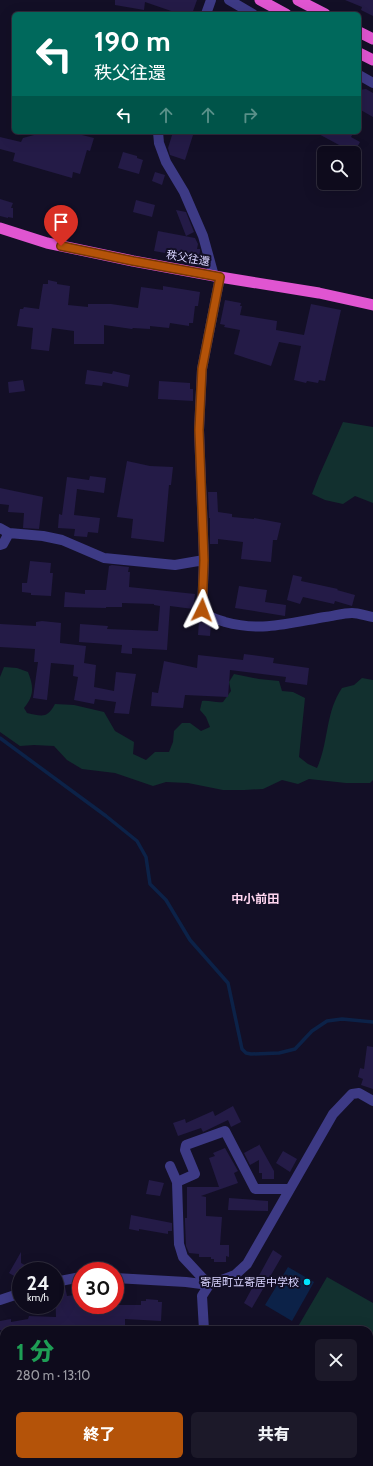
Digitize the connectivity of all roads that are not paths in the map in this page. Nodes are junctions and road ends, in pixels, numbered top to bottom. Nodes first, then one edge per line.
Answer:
1 (211, 0) edge
2 (229, 0) edge
3 (260, 0) edge
4 (298, 0) edge
5 (207, 12) edge
6 (250, 12) edge
7 (282, 12) edge
8 (321, 12) edge
9 (361, 33) edge
10 (373, 39) edge
11 (361, 54) edge
12 (373, 60) edge
13 (361, 76) edge
14 (373, 83) edge
15 (158, 134) edge
16 (0, 228) edge
17 (217, 276) junction
18 (373, 304) edge
19 (4, 530) edge
20 (0, 545) edge
21 (204, 560) junction
22 (373, 617) edge
23 (373, 1101) edge
24 (170, 1166) dead end
25 (177, 1182) junction
26 (290, 1189) junction
27 (124, 1279) edge
28 (209, 1285) junction
29 (12, 1295) edge
30 (0, 1300) edge
31 (204, 1326) edge

1 - 5 street
2 - 6 street
3 - 7 highway
4 - 8 highway
9 - 10 highway
11 - 12 highway
13 - 14 street
15 - 17 street
16 - 17 highway, 秩父往還
17 - 18 highway, 秩父往還
17 - 21 street
19 - 20 street
19 - 21 street
21 - 22 street
23 - 26 street
24 - 25 street
25 - 26 street
25 - 28 street
26 - 28 street
27 - 28 street
28 - 31 street
29 - 30 street

